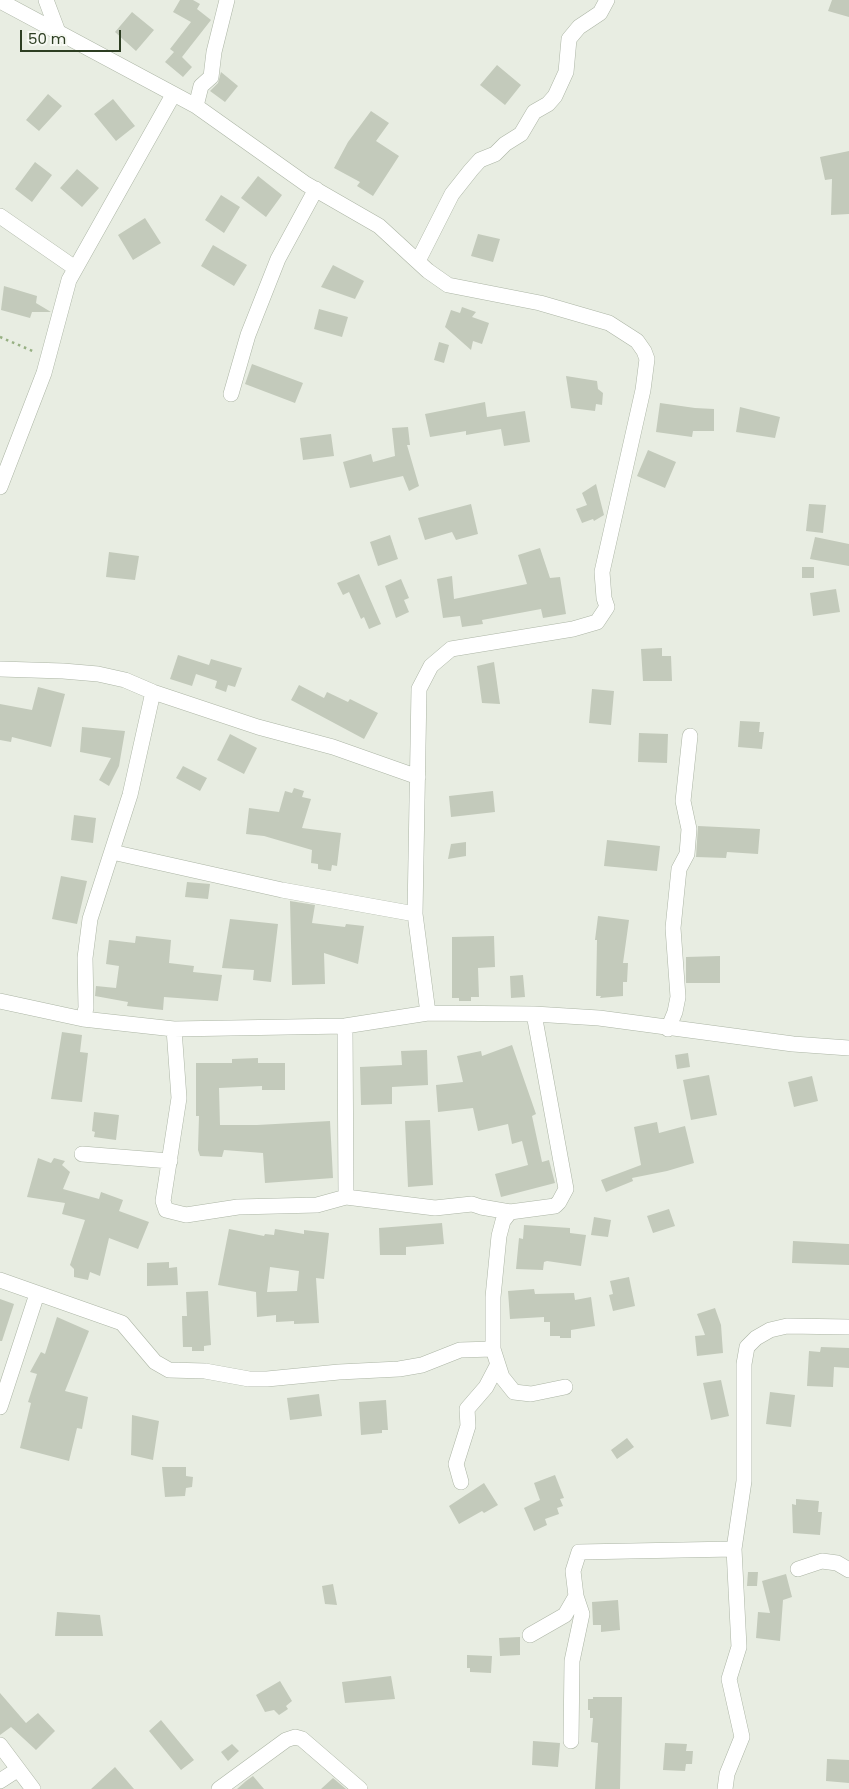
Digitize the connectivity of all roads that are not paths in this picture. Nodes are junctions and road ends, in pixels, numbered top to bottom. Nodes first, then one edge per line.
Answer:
1 (46, 0) edge
2 (227, 0) edge
3 (607, 0) edge
4 (0, 2) edge
5 (58, 32) junction
6 (173, 95) junction
7 (196, 106) junction
8 (316, 189) junction
9 (0, 216) edge
10 (418, 261) junction
11 (75, 268) junction
12 (231, 394) dead end
13 (0, 487) edge
14 (0, 669) edge
15 (153, 692) junction
16 (690, 736) dead end
17 (418, 777) junction
18 (112, 852) junction
19 (415, 914) junction
20 (0, 1002) edge
21 (428, 1013) junction
22 (534, 1014) junction
23 (83, 1019) junction
24 (345, 1026) junction
25 (174, 1029) junction
26 (668, 1029) junction
27 (849, 1048) edge
28 (82, 1154) dead end
29 (170, 1161) junction
30 (346, 1197) junction
31 (510, 1212) junction
32 (0, 1280) edge
33 (37, 1294) junction
34 (849, 1327) edge
35 (492, 1349) junction
36 (497, 1366) junction
37 (565, 1387) dead end
38 (0, 1407) edge
39 (462, 1482) dead end
40 (734, 1549) junction
41 (798, 1569) dead end
42 (849, 1570) edge
43 (576, 1596) junction
44 (530, 1635) dead end
45 (571, 1741) dead end
46 (0, 1745) edge
47 (17, 1770) junction
48 (0, 1781) edge
49 (33, 1789) edge
50 (219, 1789) edge
51 (360, 1789) edge
52 (725, 1789) edge

1 - 5 street
2 - 7 street
3 - 10 street
4 - 5 street
5 - 6 street
6 - 7 street
6 - 11 street
7 - 8 street
8 - 10 street
8 - 12 street
9 - 11 street
10 - 17 street
11 - 13 street
14 - 15 street
15 - 17 street
15 - 18 street
16 - 26 street
17 - 19 street
18 - 19 street
18 - 23 street
19 - 21 street
20 - 23 street
21 - 22 street
21 - 24 street
22 - 26 street
22 - 31 street
23 - 25 street
24 - 25 street
24 - 30 street
25 - 29 street
26 - 27 street
28 - 29 street
29 - 30 street
30 - 31 street
31 - 35 street
32 - 33 street
33 - 35 street
33 - 38 street
34 - 40 street
35 - 36 street
36 - 37 street
36 - 39 street
40 - 43 street
40 - 52 street
41 - 42 street
43 - 44 street
43 - 45 street
46 - 47 street
47 - 48 street
47 - 49 street
50 - 51 street

